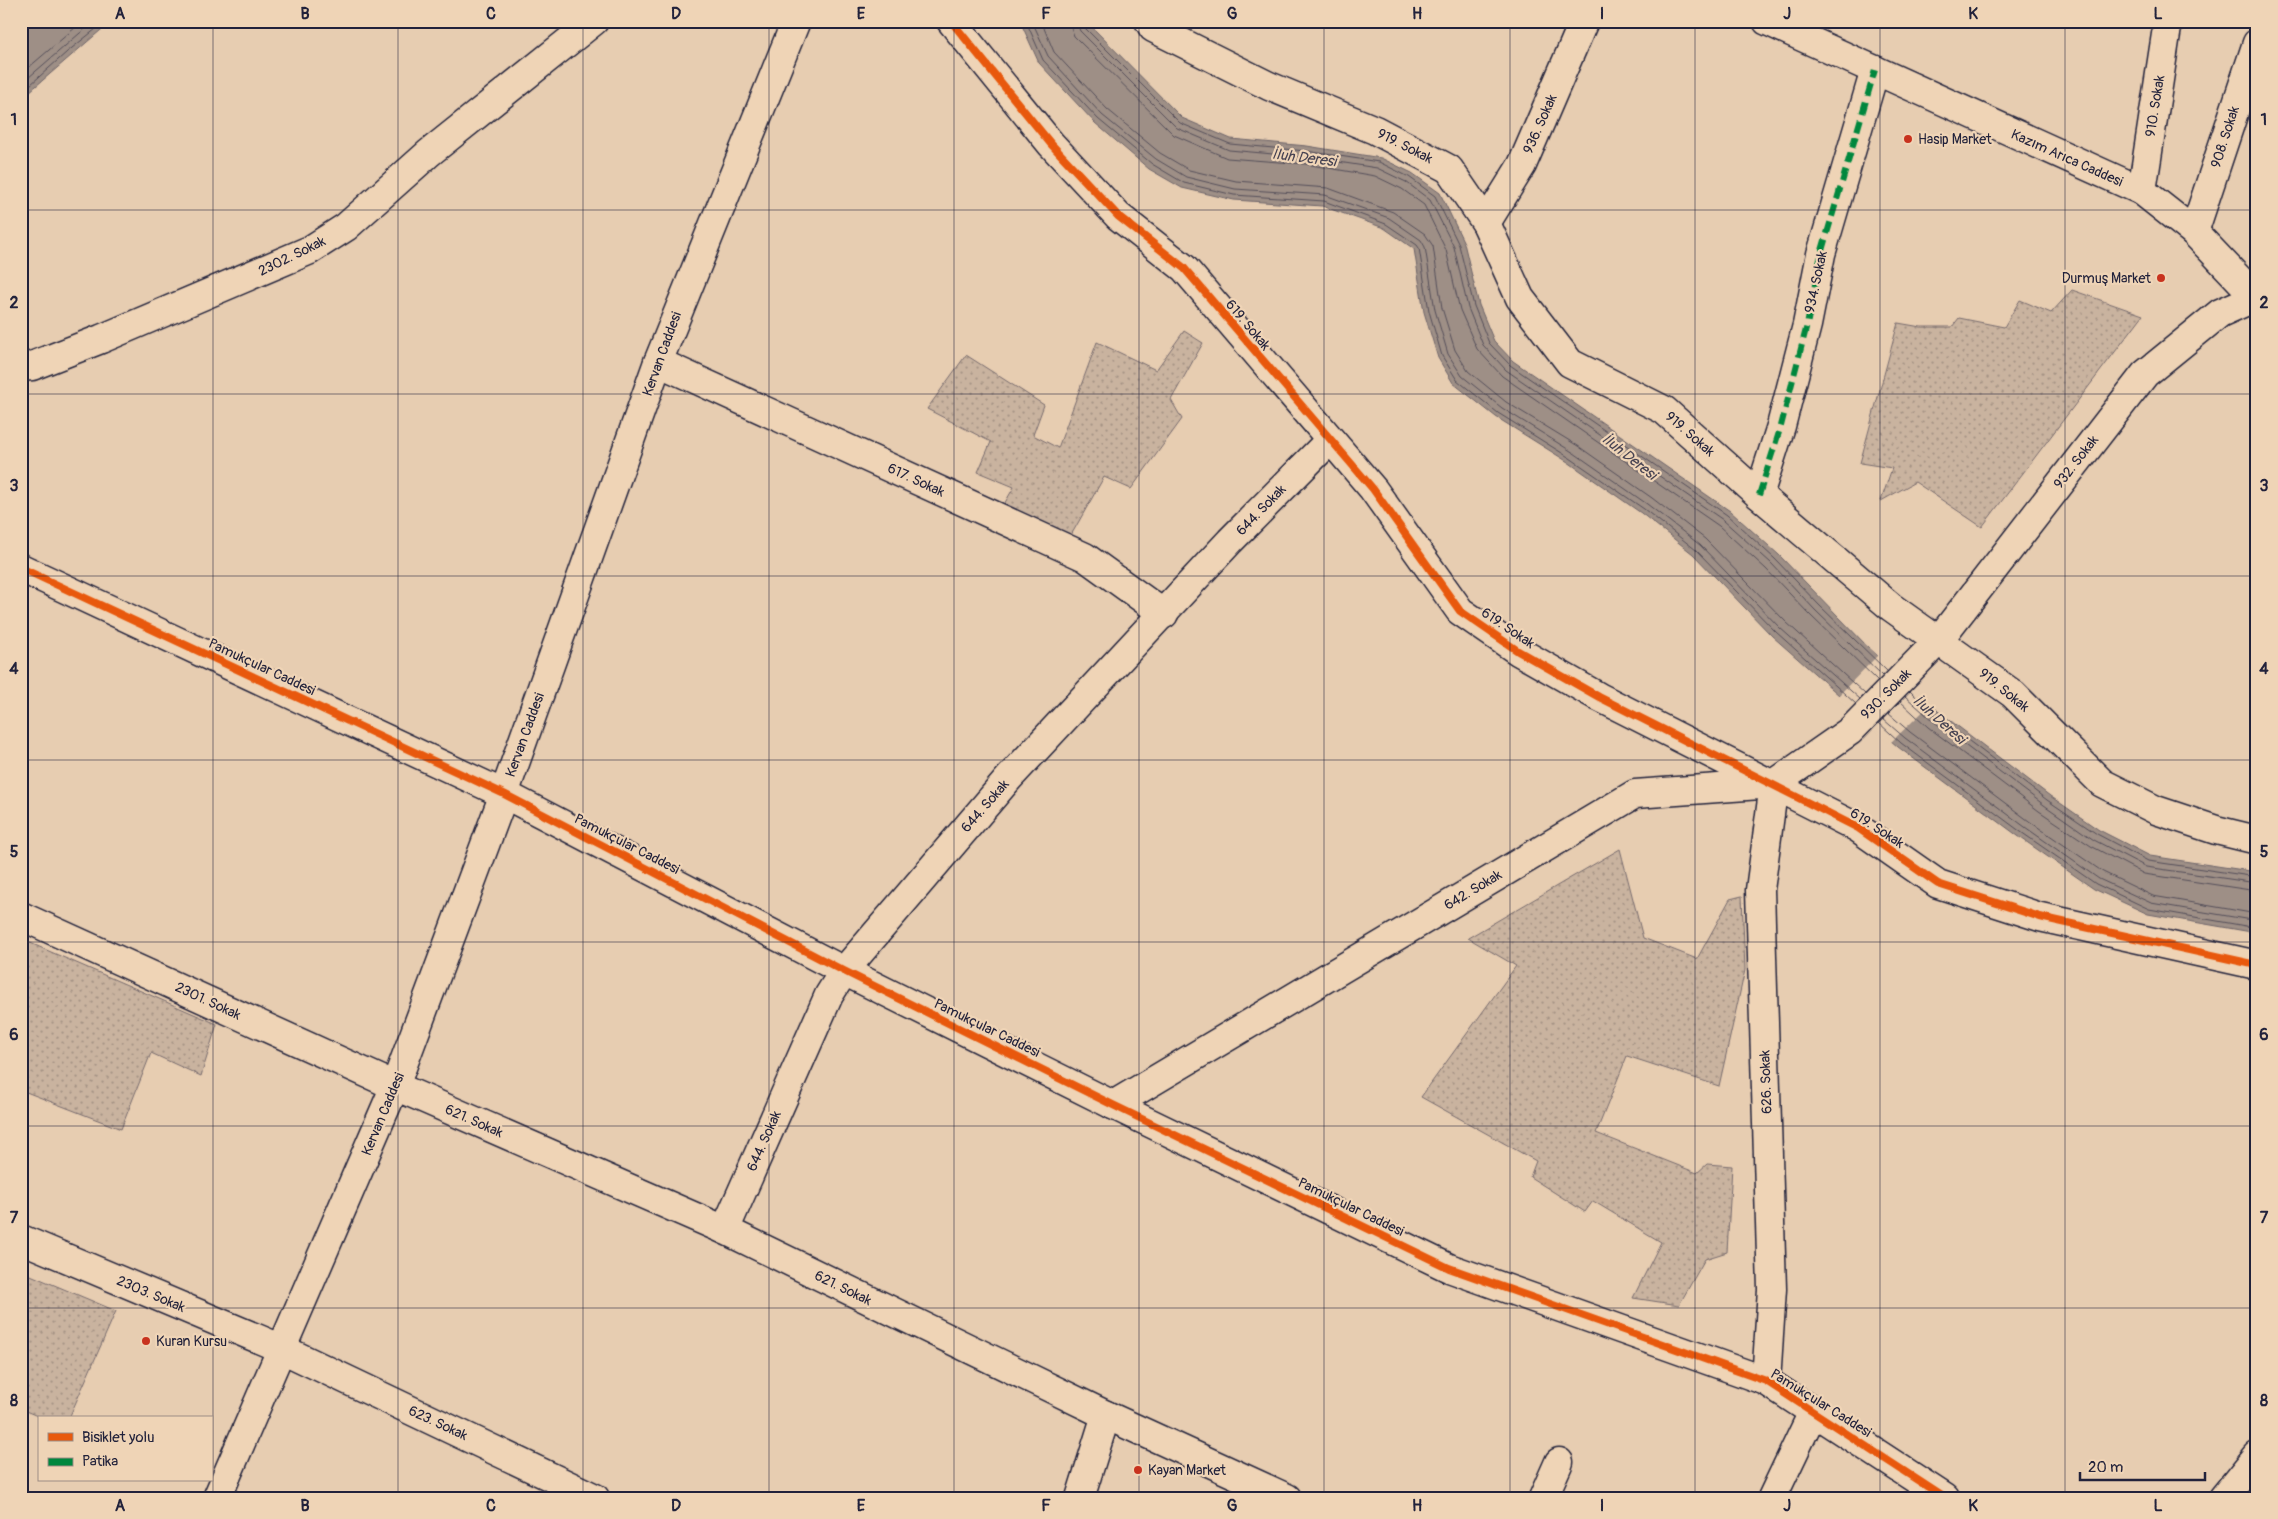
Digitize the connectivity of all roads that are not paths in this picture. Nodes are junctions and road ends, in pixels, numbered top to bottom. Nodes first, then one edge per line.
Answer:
1 (594, 21) edge
2 (796, 21) edge
3 (951, 21) edge
4 (1149, 21) edge
5 (1584, 21) edge
6 (1767, 21) edge
7 (2168, 21) edge
8 (2257, 43) edge
9 (1875, 70) junction
10 (2142, 192) junction
11 (1486, 223) junction
12 (2194, 232) junction
13 (2256, 298) edge
14 (658, 362) junction
15 (21, 367) edge
16 (1330, 440) junction
17 (1759, 495) junction
18 (21, 568) edge
19 (1164, 614) junction
20 (1930, 649) junction
21 (1774, 784) junction
22 (504, 794) junction
23 (2257, 840) edge
24 (21, 916) edge
25 (2257, 965) edge
26 (844, 971) junction
27 (395, 1086) junction
28 (1113, 1105) junction
29 (725, 1230) junction
30 (21, 1239) edge
31 (280, 1348) junction
32 (1766, 1381) junction
33 (1813, 1412) junction
34 (1106, 1415) junction
35 (2257, 1456) edge
36 (1559, 1462) dead end
37 (216, 1498) edge
38 (595, 1498) edge
39 (1080, 1498) edge
40 (1287, 1498) edge
41 (1543, 1498) edge
42 (1772, 1498) edge
43 (1945, 1498) edge
44 (2223, 1498) edge

1 - 15 street, 2302. Sokak
2 - 14 street, Kervan Caddesi
3 - 16 street, 619. Sokak
4 - 11 street, 919. Sokak
5 - 11 street, 936. Sokak
6 - 9 street, Kazım Arıca Caddesi
7 - 10 street, 910. Sokak
8 - 12 street, 908. Sokak
9 - 10 street, Kazım Arıca Caddesi
9 - 17 street, 934. Sokak
10 - 12 street, Kazım Arıca Caddesi
11 - 17 street, 919. Sokak
12 - 13 street, Kazım Arıca Caddesi
13 - 20 street, 932. Sokak
14 - 19 street, 617. Sokak
14 - 22 street, Kervan Caddesi
16 - 19 street, 644. Sokak
16 - 21 street, 619. Sokak
17 - 20 street, 919. Sokak
18 - 22 street, Pamukçular Caddesi
19 - 26 street, 644. Sokak
20 - 21 street, 930. Sokak
20 - 23 street, 919. Sokak
21 - 25 street, 619. Sokak
21 - 28 street, 642. Sokak
21 - 32 street, 626. Sokak
22 - 26 street, Pamukçular Caddesi
22 - 27 street, Kervan Caddesi
24 - 27 street, 2301. Sokak
26 - 28 street, Pamukçular Caddesi
26 - 29 street, 644. Sokak
27 - 29 street, 621. Sokak
27 - 31 street, Kervan Caddesi
28 - 32 street, Pamukçular Caddesi
29 - 34 street, 621. Sokak
30 - 31 street, 2303. Sokak
31 - 37 street, Kervan Caddesi
31 - 38 street, 623. Sokak
32 - 33 street, Pamukçular Caddesi
33 - 42 street
33 - 43 street, Pamukçular Caddesi
34 - 39 street
34 - 40 street, 621. Sokak
35 - 44 street
36 - 41 street

